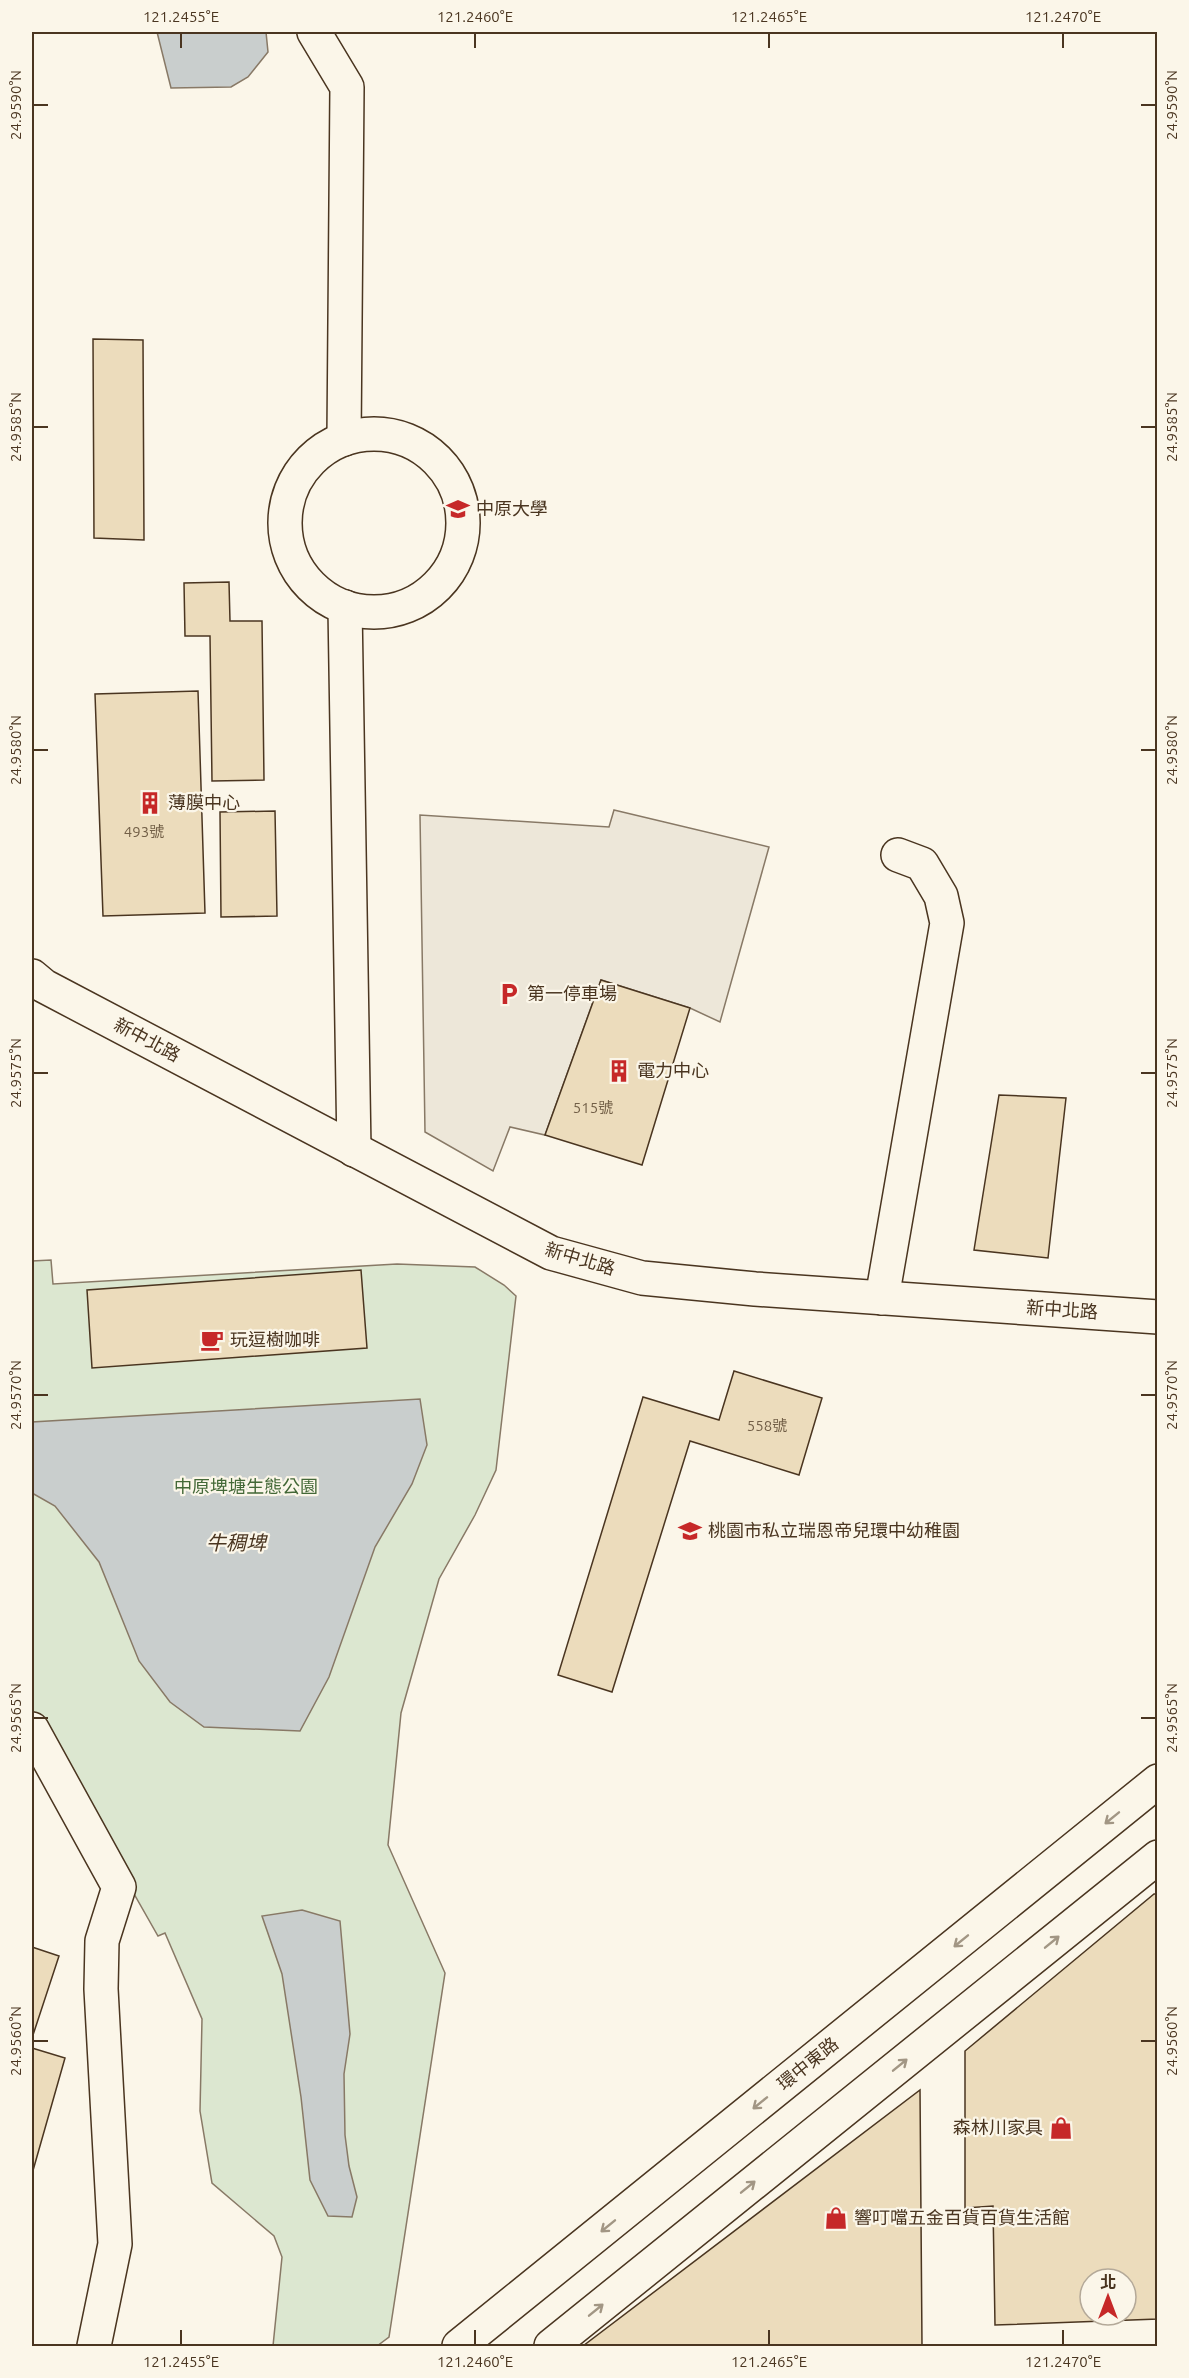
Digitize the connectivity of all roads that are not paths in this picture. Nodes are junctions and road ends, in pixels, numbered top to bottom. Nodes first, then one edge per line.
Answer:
1 (314, 32) edge
2 (344, 439) junction
3 (345, 608) junction
4 (898, 855) dead end
5 (32, 976) edge
6 (354, 1150) junction
7 (882, 1298) junction
8 (1158, 1317) edge
9 (32, 1729) edge
10 (1158, 1781) edge
11 (1158, 1857) edge
12 (94, 2346) edge
13 (459, 2346) edge
14 (551, 2346) edge

1 - 2 street
2 - 3 street
2 - 3 street
3 - 6 street
4 - 7 street
5 - 6 street, 新中北路
6 - 7 street, 新中北路
7 - 8 street, 新中北路
9 - 12 street
10 -> 13 street, 環中東路
14 -> 11 street

